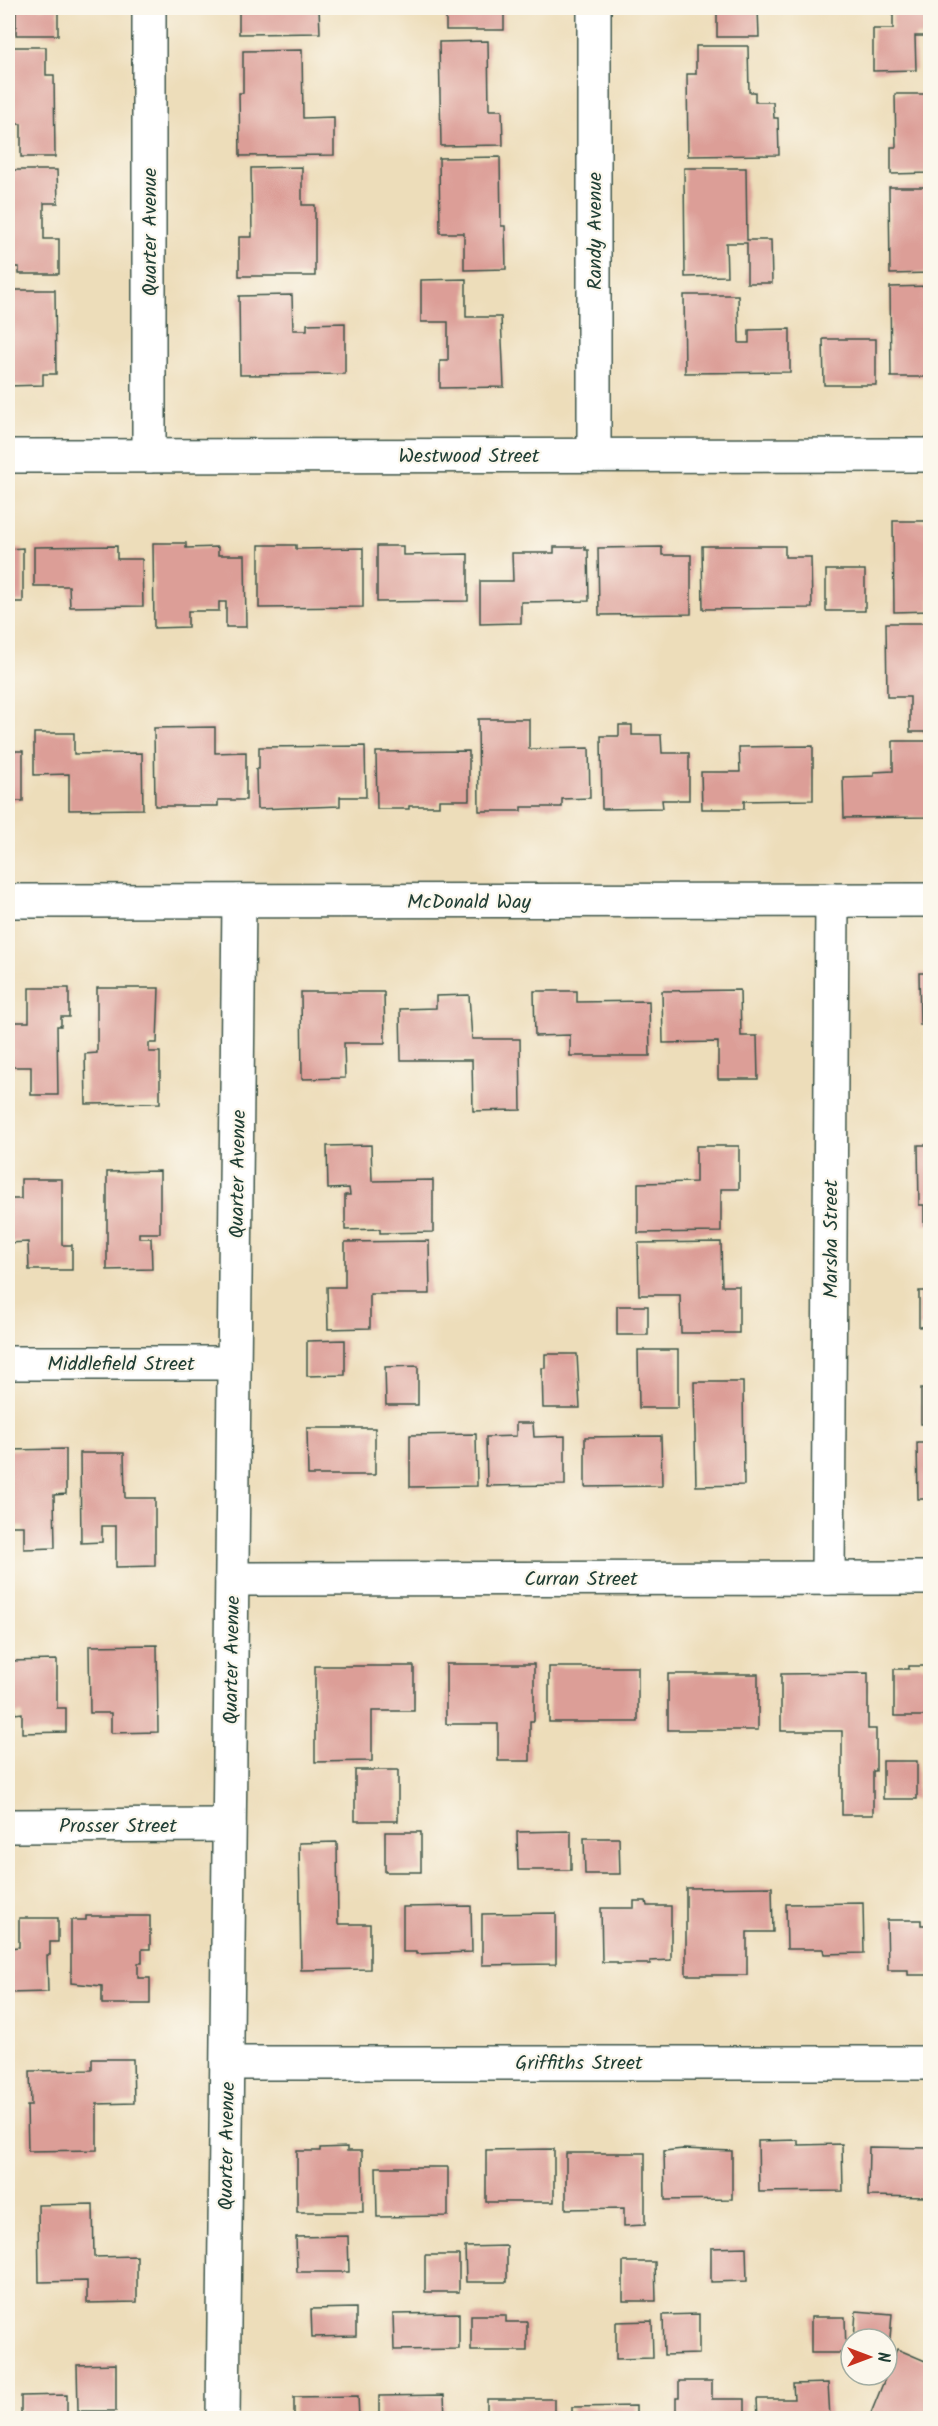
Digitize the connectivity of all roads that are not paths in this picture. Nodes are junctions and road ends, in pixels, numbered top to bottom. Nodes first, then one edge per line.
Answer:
1 (148, 8) edge
2 (594, 8) edge
3 (594, 455) junction
4 (930, 455) edge
5 (8, 456) edge
6 (149, 456) junction
7 (832, 900) junction
8 (930, 900) edge
9 (8, 901) edge
10 (239, 901) junction
11 (8, 1363) edge
12 (234, 1363) junction
13 (828, 1578) junction
14 (930, 1578) edge
15 (232, 1579) junction
16 (230, 1825) junction
17 (8, 1826) edge
18 (227, 2063) junction
19 (930, 2063) edge
20 (223, 2418) edge

1 - 6 street, Quarter Avenue
2 - 3 street, Randy Avenue
3 - 4 street, Westwood Street
3 - 6 street, Westwood Street
5 - 6 street, Westwood Street
7 - 8 street, McDonald Way
7 - 10 street, McDonald Way
7 - 13 street, Marsha Street
9 - 10 street, McDonald Way
10 - 12 street, Quarter Avenue
11 - 12 street, Middlefield Street
12 - 15 street, Quarter Avenue
13 - 14 street, Curran Street
13 - 15 street, Curran Street
15 - 16 street, Quarter Avenue
16 - 17 street, Prosser Street
16 - 18 street, Quarter Avenue
18 - 19 street, Griffiths Street
18 - 20 street, Quarter Avenue

